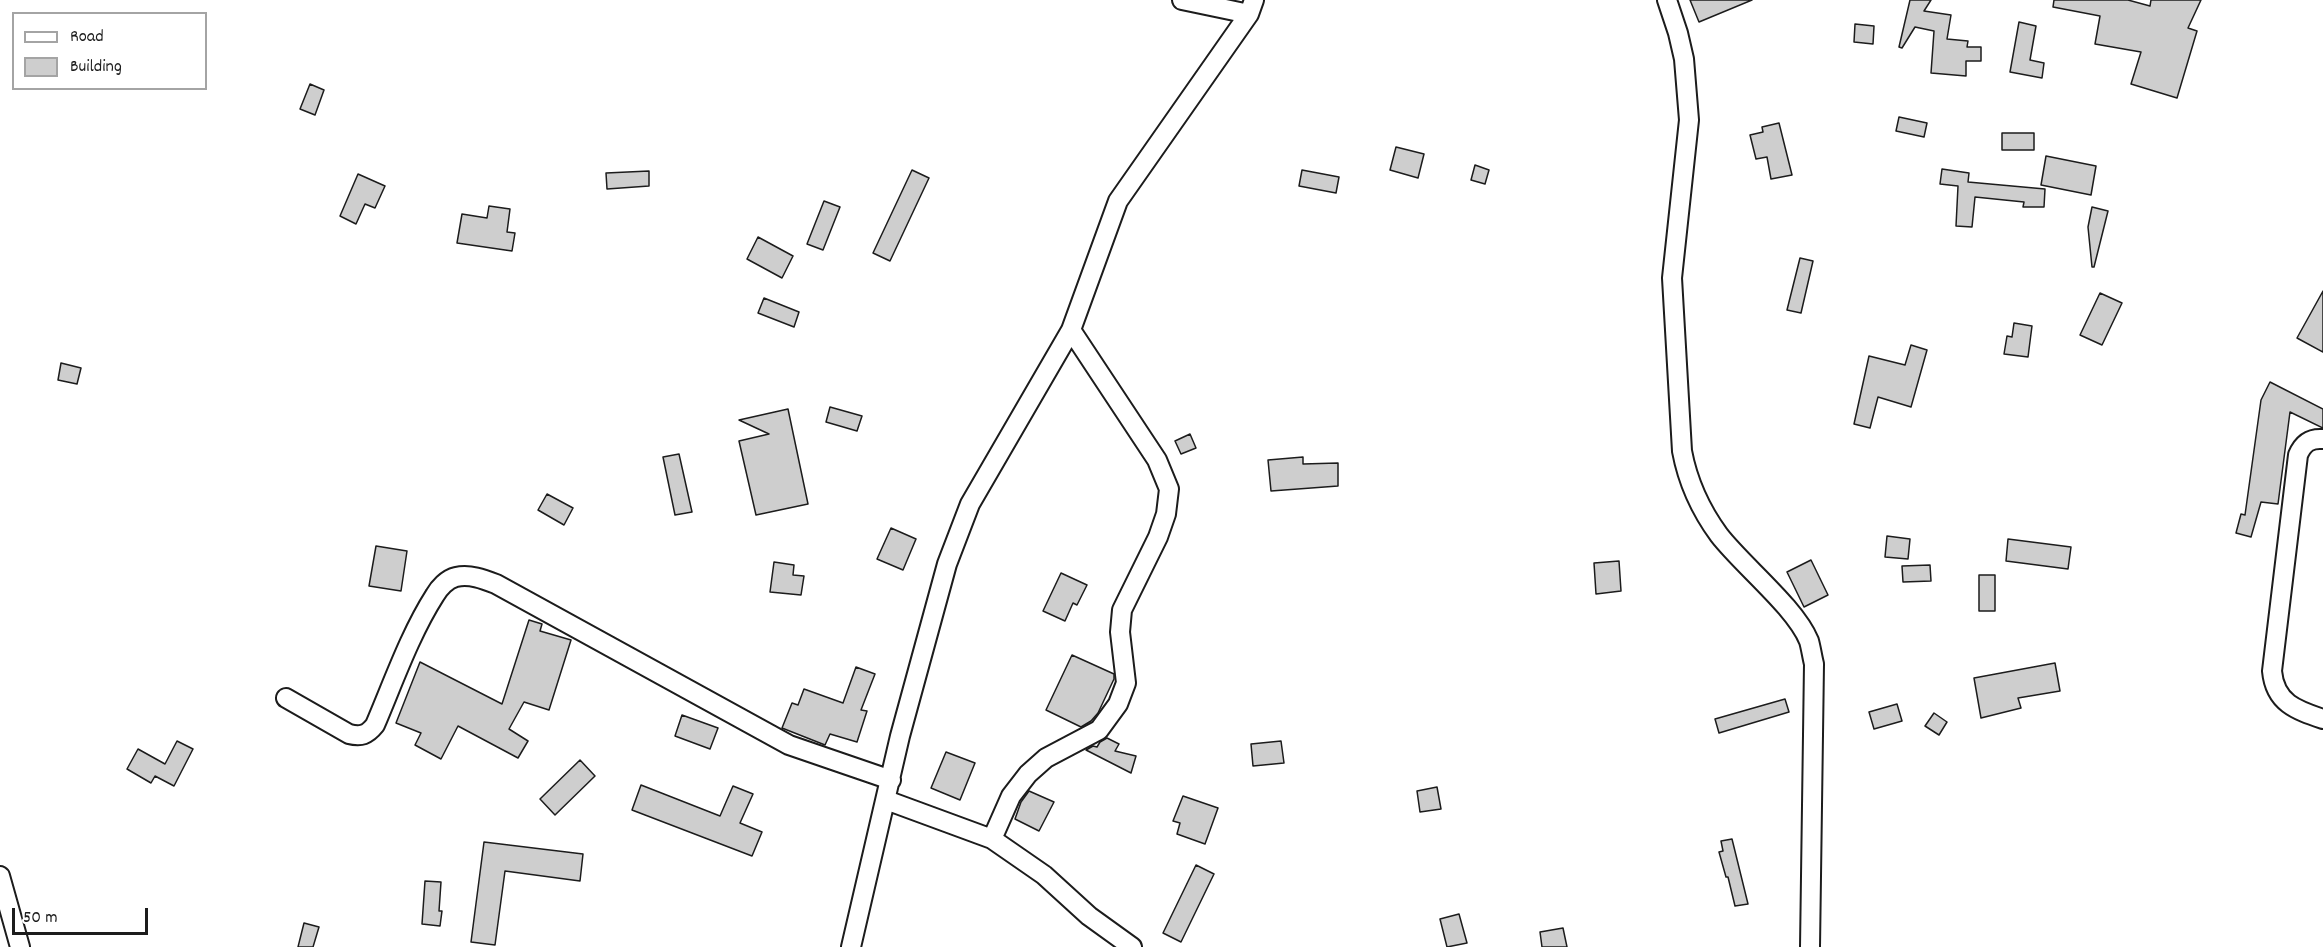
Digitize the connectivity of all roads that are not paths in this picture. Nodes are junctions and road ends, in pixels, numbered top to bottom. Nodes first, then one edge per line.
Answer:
1 (1182, 0) edge
2 (1667, 0) edge
3 (1252, 7) edge
4 (1071, 330) junction
5 (2323, 439) edge
6 (286, 698) dead end
7 (2323, 719) edge
8 (891, 780) junction
9 (886, 800) junction
10 (992, 840) junction
11 (0, 876) edge
12 (20, 947) edge
13 (851, 947) edge
14 (1132, 947) edge
15 (1810, 947) edge

1 - 3 street
2 - 15 street
3 - 4 street
4 - 8 street
4 - 10 street
5 - 7 street
6 - 8 street
8 - 9 street
9 - 10 street
9 - 13 street
10 - 14 street
11 - 12 street

